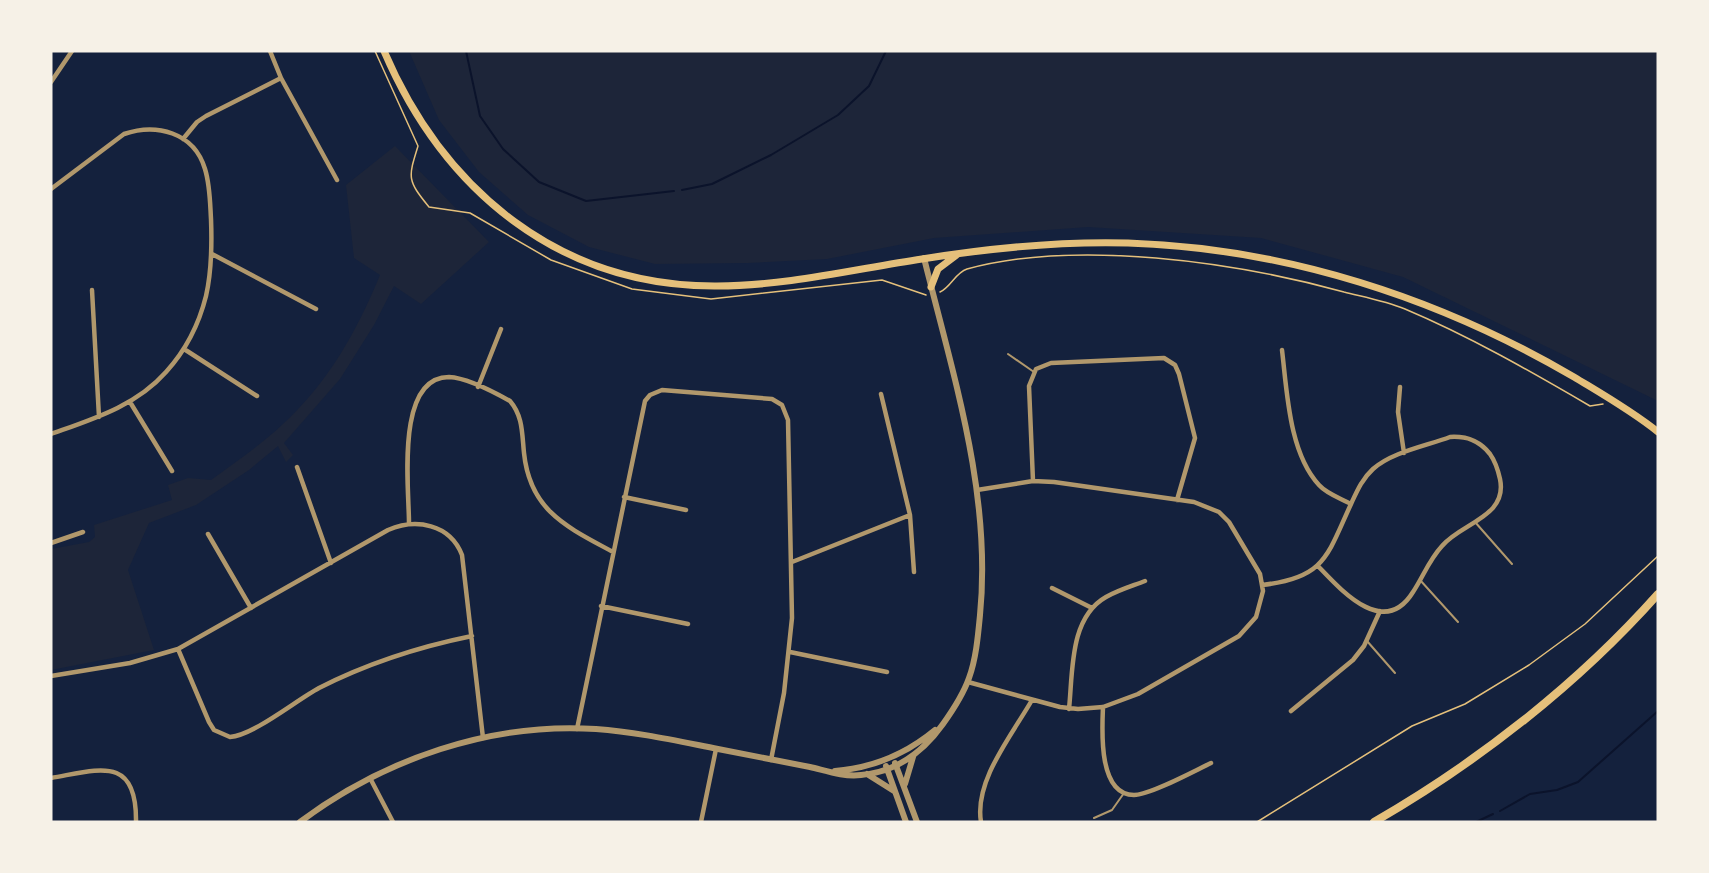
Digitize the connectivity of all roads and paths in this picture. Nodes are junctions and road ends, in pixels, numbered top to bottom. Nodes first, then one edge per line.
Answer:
1 (72, 51) edge
2 (270, 51) edge
3 (375, 51) edge
4 (384, 51) edge
5 (281, 78) junction
6 (51, 82) edge
7 (183, 139) junction
8 (337, 180) dead end
9 (51, 189) edge
10 (960, 253) junction
11 (212, 254) junction
12 (924, 258) junction
13 (92, 290) dead end
14 (932, 290) junction
15 (316, 309) dead end
16 (501, 329) dead end
17 (184, 349) junction
18 (1282, 350) dead end
19 (1008, 354) dead end
20 (1034, 372) junction
21 (478, 387) junction
22 (1400, 387) dead end
23 (881, 394) dead end
24 (257, 396) dead end
25 (130, 402) junction
26 (1604, 404) dead end
27 (99, 417) junction
28 (1657, 430) edge
29 (51, 434) edge
30 (1404, 453) junction
31 (297, 467) dead end
32 (172, 471) dead end
33 (1034, 482) junction
34 (978, 490) junction
35 (624, 497) junction
36 (1177, 500) junction
37 (1351, 504) junction
38 (686, 510) dead end
39 (910, 514) junction
40 (1475, 522) junction
41 (409, 523) junction
42 (83, 532) dead end
43 (208, 534) dead end
44 (51, 543) edge
45 (613, 552) junction
46 (1658, 556) edge
47 (331, 562) junction
48 (792, 562) junction
49 (1512, 564) dead end
50 (1318, 567) junction
51 (914, 572) dead end
52 (1420, 580) junction
53 (1145, 581) dead end
54 (1262, 585) junction
55 (1052, 588) dead end
56 (1658, 594) edge
57 (602, 606) junction
58 (251, 608) junction
59 (1092, 608) junction
60 (1380, 611) junction
61 (1458, 622) dead end
62 (687, 624) dead end
63 (472, 636) junction
64 (1367, 641) junction
65 (178, 649) junction
66 (790, 652) junction
67 (886, 672) dead end
68 (1395, 673) dead end
69 (51, 676) edge
70 (968, 682) junction
71 (1032, 700) junction
72 (1103, 707) junction
73 (1070, 709) junction
74 (1291, 711) dead end
75 (942, 724) junction
76 (576, 729) junction
77 (483, 738) junction
78 (716, 749) junction
79 (914, 756) junction
80 (893, 757) junction
81 (771, 760) junction
82 (883, 761) junction
83 (1211, 763) dead end
84 (896, 766) junction
85 (818, 769) junction
86 (887, 770) junction
87 (867, 774) junction
88 (51, 778) edge
89 (370, 778) junction
90 (904, 786) junction
91 (896, 793) junction
92 (1124, 793) junction
93 (1094, 818) dead end
94 (136, 822) edge
95 (300, 822) edge
96 (393, 822) edge
97 (702, 822) edge
98 (906, 822) edge
99 (916, 822) edge
100 (981, 822) edge
101 (1257, 822) edge
102 (1374, 822) edge

1 - 6 street
2 - 5 street
3 - 14 path
4 - 12 main road
5 - 7 street
5 - 8 street
7 - 9 street
7 - 11 street
10 - 12 main road
10 - 14 main road
10 - 28 main road
11 - 15 street
11 - 17 street
12 - 14 street
13 - 27 street
14 - 26 path
14 - 34 street
16 - 21 street
17 - 24 street
17 - 25 street
18 - 37 street
19 - 20 lane
20 - 33 street
20 - 36 street
21 - 41 street
21 - 45 street
22 - 30 street
23 - 39 street
25 - 27 street
25 - 32 street
27 - 29 street
30 - 37 street
30 - 40 street
31 - 47 street
33 - 34 street
33 - 36 street
34 - 70 street
35 - 38 street
35 - 45 street
35 - 48 street
36 - 54 street
37 - 50 street
39 - 48 street
39 - 51 street
40 - 49 lane
40 - 52 street
41 - 47 street
41 - 63 street
42 - 44 street
43 - 58 street
45 - 57 street
46 - 101 path
47 - 58 street
48 - 66 street
50 - 54 street
50 - 60 street
52 - 60 street
52 - 61 lane
53 - 59 street
54 - 72 street
55 - 59 street
56 - 102 main road
57 - 62 street
57 - 76 street
58 - 65 street
59 - 73 street
60 - 64 street
63 - 65 street
63 - 77 street
64 - 68 lane
64 - 74 street
65 - 69 street
66 - 67 street
66 - 81 street
70 - 71 street
70 - 75 street
71 - 73 street
71 - 100 street
72 - 73 street
72 - 92 street
75 - 79 street
75 - 80 street
76 - 77 street
76 - 78 street
77 - 89 street
78 - 81 street
78 - 97 street
79 - 84 street
79 - 90 street
80 - 82 street
80 - 84 street
81 - 85 street
82 - 85 street
82 - 86 street
83 - 92 street
84 - 86 street
84 - 90 street
85 - 87 street
86 - 87 street
86 - 91 street
87 - 91 street
88 - 94 street
89 - 95 street
89 - 96 street
90 - 99 street
91 - 98 street
92 - 93 lane

